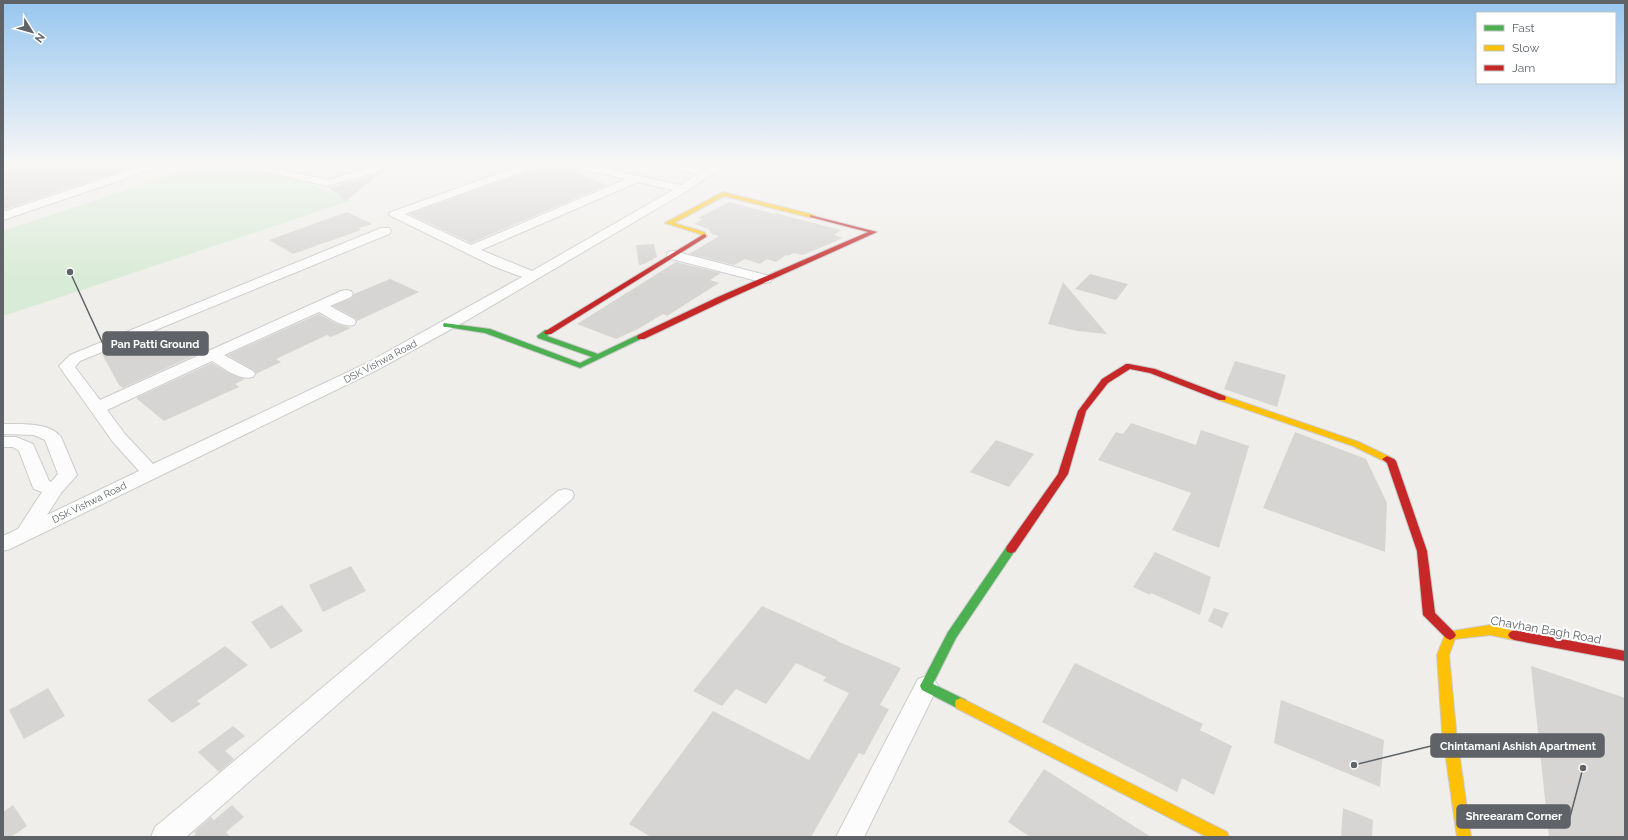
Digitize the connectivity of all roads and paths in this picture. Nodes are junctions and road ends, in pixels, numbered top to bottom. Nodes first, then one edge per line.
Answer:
1 (41, 203) edge
2 (425, 203) edge
3 (580, 203) edge
4 (658, 203) edge
5 (705, 203) edge
6 (759, 203) edge
7 (3, 216) edge
8 (385, 231) dead end
9 (471, 250) junction
10 (673, 255) junction
11 (532, 276) junction
12 (765, 279) junction
13 (346, 294) dead end
14 (320, 306) junction
15 (349, 322) dead end
16 (447, 325) junction
17 (212, 355) junction
18 (598, 357) junction
19 (247, 374) dead end
20 (97, 408) junction
21 (3, 429) edge
22 (3, 442) edge
23 (151, 473) junction
24 (54, 489) junction
25 (565, 495) dead end
26 (25, 533) junction
27 (3, 544) edge
28 (1450, 635) junction
29 (1625, 656) edge
30 (926, 686) junction
31 (165, 837) edge
32 (850, 837) edge
33 (1222, 837) edge
34 (1464, 837) edge

1 - 7 street
2 - 9 street
3 - 9 street
4 - 11 street, DSK Vishwa Road
5 - 10 street
6 - 12 street
8 - 20 street
9 - 11 street
10 - 12 street
10 - 18 street
11 - 16 street, DSK Vishwa Road
12 - 18 street
13 - 14 street
14 - 15 street
14 - 17 street
16 - 18 street
16 - 23 street, DSK Vishwa Road
17 - 19 street
17 - 20 street
20 - 23 street
21 - 24 street, DSK Vishwa Road
22 - 24 street
23 - 26 street, DSK Vishwa Road
24 - 26 street, DSK Vishwa Road
25 - 31 street
26 - 27 street, DSK Vishwa Road
28 - 29 street, Chavhan Bagh Road
28 - 30 street
28 - 34 street
30 - 32 street
30 - 33 street

